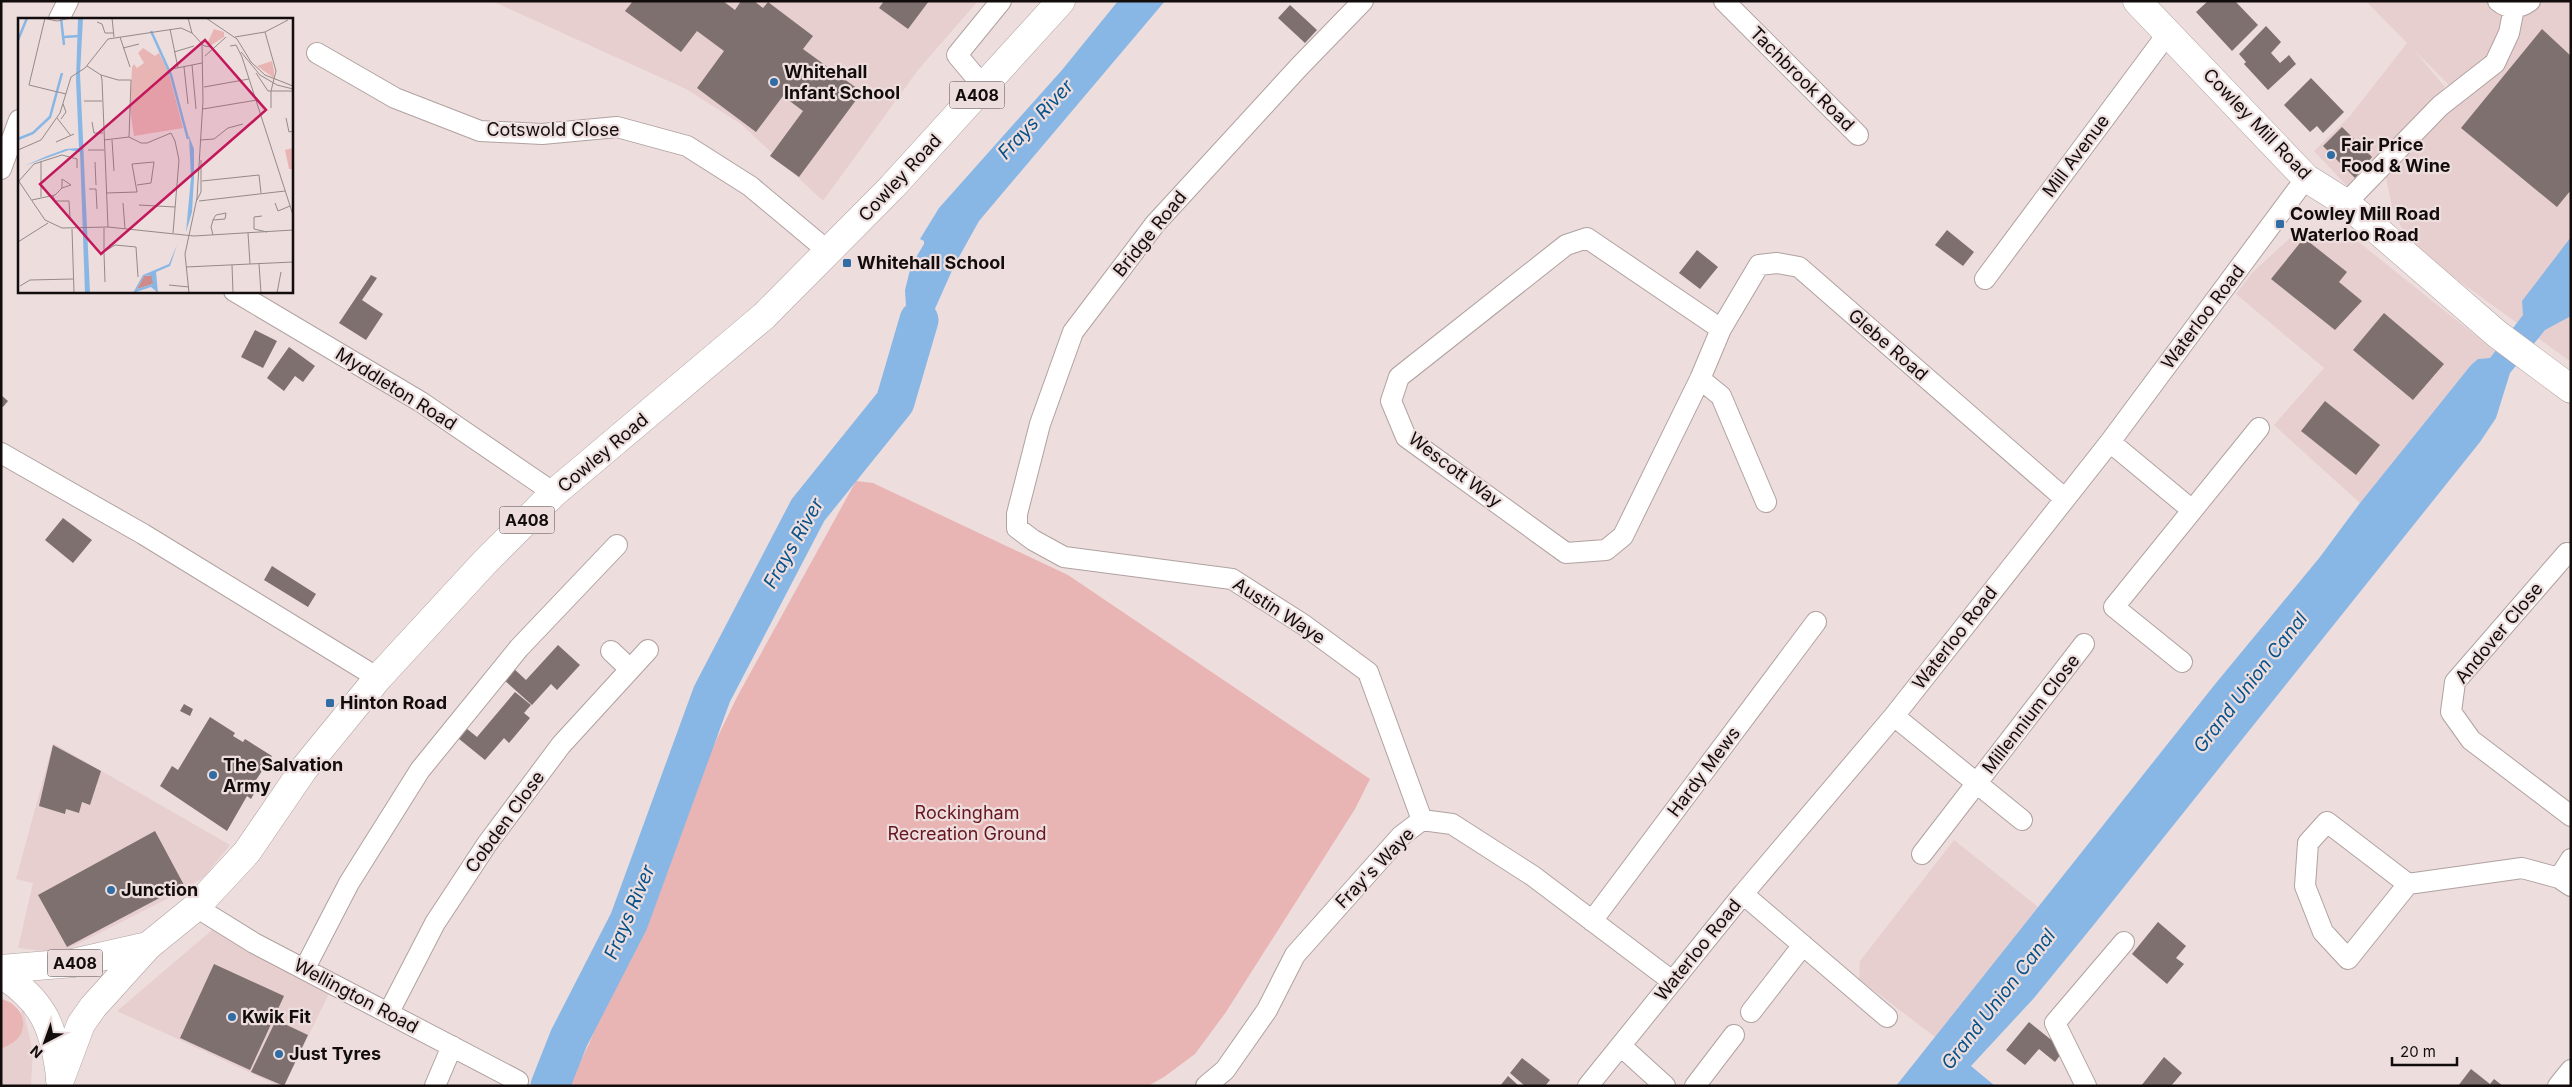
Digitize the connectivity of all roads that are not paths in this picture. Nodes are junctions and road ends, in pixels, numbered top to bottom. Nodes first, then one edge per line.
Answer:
1 (68, 1) edge
2 (1001, 1) edge
3 (1061, 1) edge
4 (1363, 1) edge
5 (1724, 1) edge
6 (2137, 1) edge
7 (2514, 3) edge
8 (60, 18) edge
9 (2168, 33) junction
10 (317, 54) dead end
11 (984, 87) junction
12 (18, 124) edge
13 (1858, 135) dead end
14 (9, 165) edge
15 (2306, 178) junction
16 (2346, 203) junction
17 (829, 252) junction
18 (1985, 279) dead end
19 (236, 292) edge
20 (1721, 329) junction
21 (1700, 379) junction
22 (2571, 390) edge
23 (2258, 428) dead end
24 (2110, 442) junction
25 (1, 453) edge
26 (554, 493) junction
27 (2064, 498) junction
28 (1766, 502) dead end
29 (2192, 510) junction
30 (1018, 514) joint
31 (617, 545) dead end
32 (2567, 553) dead end
33 (1816, 622) dead end
34 (2084, 644) dead end
35 (648, 650) dead end
36 (611, 651) dead end
37 (2182, 662) dead end
38 (630, 669) junction
39 (378, 678) junction
40 (1894, 716) junction
41 (1977, 783) junction
42 (2571, 816) edge
43 (1422, 820) junction
44 (2022, 820) dead end
45 (1922, 854) dead end
46 (2571, 859) edge
47 (2565, 882) edge
48 (2408, 884) junction
49 (1743, 894) junction
50 (196, 907) junction
51 (1592, 921) junction
52 (2124, 942) dead end
53 (1803, 945) junction
54 (148, 946) junction
55 (305, 968) junction
56 (1, 969) edge
57 (1, 974) edge
58 (1672, 981) junction
59 (389, 1012) junction
60 (1751, 1012) dead end
61 (1887, 1017) dead end
62 (1734, 1035) dead end
63 (452, 1046) junction
64 (1621, 1046) junction
65 (2571, 1070) edge
66 (518, 1081) dead end
67 (60, 1083) edge
68 (435, 1086) edge
69 (1206, 1086) edge
70 (1588, 1086) edge
71 (1665, 1086) edge
72 (1695, 1086) edge
73 (2086, 1086) edge
74 (2558, 1086) edge

1 - 8 street
2 - 11 street
3 - 11 main road, Cowley Road / A408
4 - 30 street, Bridge Road
5 - 13 street, Tachbrook Road
6 - 9 main road, Cowley Mill Road
7 - 16 street
9 - 15 main road, Cowley Mill Road
9 - 18 street, Mill Avenue
10 - 17 street, Cotswold Close
11 - 17 main road, Cowley Road / A408
12 - 14 street
15 - 16 main road, Cowley Mill Road
15 - 24 street, Waterloo Road
16 - 22 main road, Cowley Mill Road
17 - 26 main road, Cowley Road / A408
19 - 26 street, Myddleton Road
20 - 21 street, Wescott Way
20 - 21 street, Wescott Way
20 - 27 street, Glebe Road
21 - 28 street
23 - 29 street
24 - 27 street, Waterloo Road
24 - 29 street
25 - 39 street
26 - 39 main road, Cowley Road / A408
27 - 40 street, Waterloo Road
29 - 37 street
30 - 43 street, Austin Waye
31 - 55 street
32 - 42 street, Andover Close
33 - 51 street, Hardy Mews
34 - 41 street, Millennium Close
35 - 38 street, Cobden Close
36 - 38 street
38 - 59 street, Cobden Close
39 - 50 main road, Cowley Road / A408
40 - 41 street, Millennium Close
40 - 49 street, Waterloo Road
41 - 44 street, Millennium Close
41 - 45 street, Millennium Close
43 - 51 street, Fray's Waye
43 - 69 street, Fray's Waye
46 - 47 street
47 - 48 street
48 - 48 street
49 - 53 street
49 - 58 street, Waterloo Road
50 - 54 main road, Cowley Road / A408
50 - 55 street, Wellington Road
51 - 58 street, Fray's Waye
52 - 73 street
53 - 60 street
53 - 61 street
54 - 56 main road, Cowley Road / A408
54 - 67 main road, Cowley Road / A408
55 - 59 street, Wellington Road
57 - 67 main road
58 - 64 street, Waterloo Road
59 - 63 street, Wellington Road
62 - 72 street
63 - 66 street, Wellington Road
63 - 68 street
64 - 70 street, Waterloo Road
64 - 71 street
65 - 74 street

